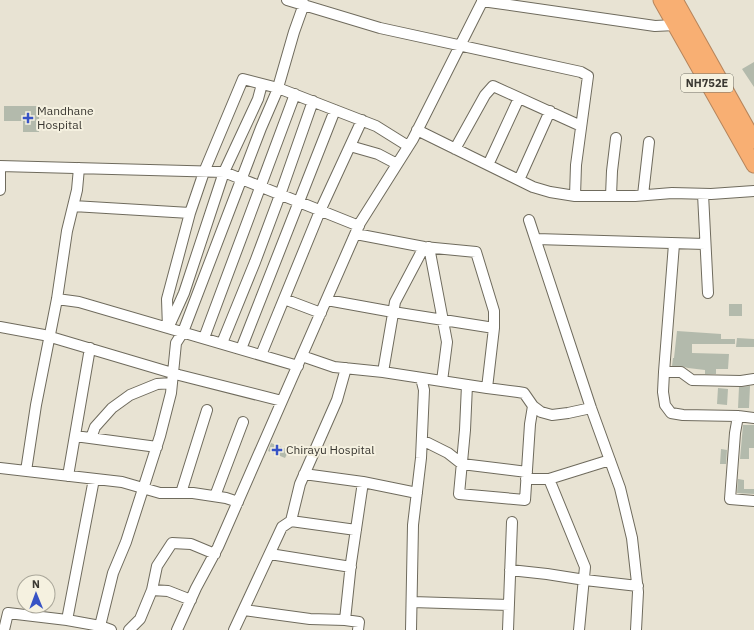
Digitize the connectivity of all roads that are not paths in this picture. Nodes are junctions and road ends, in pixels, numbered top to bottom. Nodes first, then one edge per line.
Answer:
1 (287, 0) edge
2 (483, 0) edge
3 (661, 0) edge
4 (676, 0) edge
5 (304, 4) junction
6 (675, 26) junction
7 (460, 46) junction
8 (262, 84) junction
9 (278, 88) junction
10 (294, 94) junction
11 (519, 98) junction
12 (312, 101) junction
13 (335, 110) junction
14 (550, 111) junction
15 (362, 120) junction
16 (581, 126) junction
17 (417, 130) junction
18 (616, 138) dead end
19 (754, 141) edge
20 (649, 142) dead end
21 (350, 146) junction
22 (408, 146) junction
23 (455, 149) junction
24 (397, 164) junction
25 (488, 165) junction
26 (754, 165) edge
27 (0, 166) edge
28 (79, 168) junction
29 (204, 172) junction
30 (224, 172) junction
31 (242, 179) junction
32 (518, 180) junction
33 (261, 187) junction
34 (0, 190) edge
35 (754, 190) edge
36 (703, 194) junction
37 (280, 195) junction
38 (575, 196) junction
39 (611, 196) junction
40 (643, 196) junction
41 (299, 202) junction
42 (72, 206) junction
43 (320, 211) junction
44 (190, 213) junction
45 (529, 220) dead end
46 (357, 230) junction
47 (536, 239) junction
48 (674, 244) junction
49 (705, 244) junction
50 (426, 247) junction
51 (708, 293) dead end
52 (57, 299) junction
53 (284, 299) junction
54 (326, 300) junction
55 (393, 312) junction
56 (321, 313) junction
57 (443, 320) junction
58 (0, 327) edge
59 (168, 328) junction
60 (494, 328) junction
61 (183, 332) junction
62 (50, 336) junction
63 (204, 338) junction
64 (222, 343) junction
65 (90, 348) junction
66 (241, 349) junction
67 (262, 355) junction
68 (302, 356) junction
69 (298, 366) junction
70 (346, 368) junction
71 (383, 372) junction
72 (664, 372) junction
73 (172, 378) junction
74 (421, 378) junction
75 (754, 379) edge
76 (442, 381) junction
77 (467, 385) junction
78 (487, 388) junction
79 (282, 401) junction
80 (533, 406) junction
81 (591, 408) junction
82 (207, 410) dead end
83 (738, 416) junction
84 (754, 418) edge
85 (243, 422) dead end
86 (75, 436) junction
87 (91, 438) junction
88 (422, 442) junction
89 (156, 447) junction
90 (610, 460) junction
91 (462, 464) junction
92 (0, 468) edge
93 (26, 472) junction
94 (304, 474) junction
95 (527, 475) junction
96 (68, 476) junction
97 (94, 479) junction
98 (549, 479) junction
99 (363, 482) junction
100 (143, 488) junction
101 (181, 493) junction
102 (417, 493) junction
103 (215, 496) junction
104 (754, 501) edge
105 (238, 502) junction
106 (292, 522) junction
107 (512, 522) dead end
108 (356, 530) junction
109 (214, 554) junction
110 (270, 554) junction
111 (350, 567) junction
112 (510, 570) junction
113 (585, 580) junction
114 (638, 586) junction
115 (152, 590) junction
116 (191, 600) junction
117 (412, 602) junction
118 (509, 605) junction
119 (244, 610) junction
120 (67, 620) junction
121 (345, 620) junction
122 (100, 626) junction
123 (4, 630) edge
124 (111, 630) edge
125 (129, 630) edge
126 (178, 630) edge
127 (234, 630) edge
128 (358, 630) edge
129 (411, 630) edge
130 (508, 630) edge
131 (579, 630) edge
132 (636, 630) edge

1 - 5 street
2 - 6 street
2 - 7 street
3 - 6 highway, NH752E
4 - 19 highway, NH752E
5 - 7 street
5 - 9 street
6 - 26 highway, NH752E
7 - 16 street
7 - 17 street
8 - 9 street
8 - 29 street
8 - 30 street
9 - 10 street
9 - 31 street
10 - 12 street
10 - 33 street
11 - 14 street
11 - 23 street
11 - 25 street
12 - 13 street
12 - 37 street
13 - 15 street
13 - 41 street
14 - 16 street
14 - 32 street
15 - 21 street
15 - 22 street
16 - 38 street
17 - 22 street
17 - 23 street
18 - 39 street
20 - 40 street
21 - 24 street
21 - 43 street
22 - 24 street
23 - 25 street
24 - 46 street
25 - 32 street
27 - 28 street
27 - 34 street
28 - 29 street
28 - 42 street
29 - 30 street
29 - 44 street
30 - 31 street
30 - 59 street
31 - 33 street
31 - 61 street
32 - 38 street
33 - 37 street
33 - 63 street
35 - 36 street
36 - 40 street
36 - 49 street
37 - 41 street
37 - 64 street
38 - 39 street
39 - 40 street
41 - 43 street
41 - 66 street
42 - 44 street
42 - 52 street
43 - 46 street
43 - 53 street
44 - 59 street
45 - 47 street
46 - 50 street
46 - 54 street
47 - 48 street
47 - 81 street
48 - 49 street
48 - 72 street
49 - 51 street
50 - 55 street
50 - 57 street
50 - 60 street
52 - 59 street
52 - 62 street
53 - 56 street
53 - 67 street
54 - 55 street
54 - 56 street
55 - 57 street
55 - 71 street
56 - 68 street
57 - 60 street
57 - 76 street
58 - 62 street
59 - 61 street
60 - 78 street
61 - 63 street
61 - 73 street
62 - 65 street
62 - 93 street
63 - 64 street
64 - 66 street
65 - 73 street
65 - 86 street
66 - 67 street
67 - 69 street
68 - 69 street
68 - 70 street
69 - 79 street
70 - 71 street
70 - 94 street
71 - 74 street
72 - 75 street
72 - 83 street
73 - 79 street
73 - 87 street
73 - 89 street
74 - 76 street
74 - 88 street
76 - 77 street
77 - 78 street
77 - 91 street
78 - 80 street
79 - 105 street
80 - 81 street
80 - 95 street
81 - 90 street
82 - 101 street
83 - 84 street
83 - 104 street
85 - 103 street
86 - 87 street
86 - 96 street
87 - 89 street
88 - 91 street
88 - 102 street
89 - 100 street
90 - 98 street
90 - 114 street
91 - 95 street
91 - 95 street
92 - 93 street
93 - 96 street
94 - 99 street
94 - 106 street
95 - 98 street
96 - 97 street
97 - 100 street
97 - 120 street
98 - 113 street
99 - 102 street
99 - 108 street
100 - 101 street
100 - 122 street
101 - 103 street
102 - 117 street
103 - 105 street
105 - 109 street
106 - 108 street
106 - 110 street
107 - 112 street
108 - 111 street
109 - 115 street
109 - 116 street
110 - 111 street
110 - 119 street
111 - 121 street
112 - 113 street
112 - 118 street
113 - 114 street
113 - 131 street
114 - 132 street
115 - 116 street
115 - 125 street
116 - 126 street
117 - 118 street
117 - 129 street
118 - 130 street
119 - 121 street
119 - 127 street
120 - 122 street
120 - 123 street
121 - 128 street
122 - 124 street

